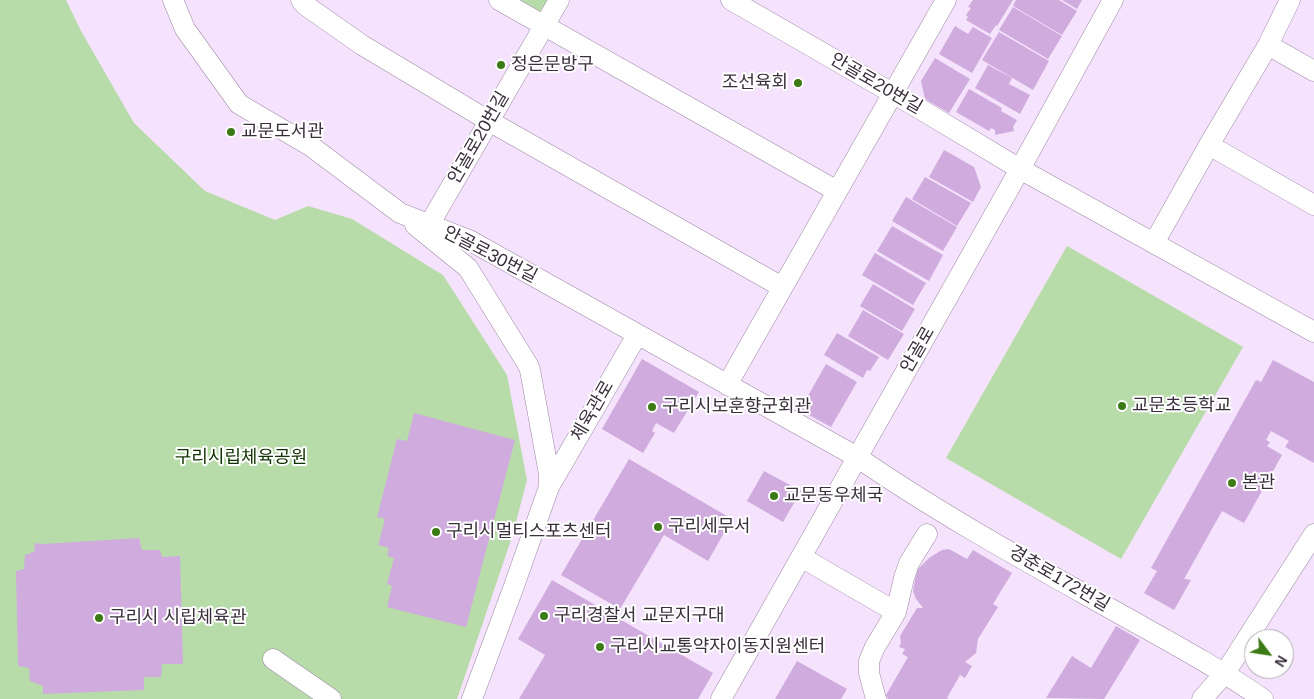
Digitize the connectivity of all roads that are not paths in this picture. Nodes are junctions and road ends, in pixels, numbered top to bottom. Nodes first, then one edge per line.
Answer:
1 (173, 0) edge
2 (301, 0) edge
3 (500, 0) edge
4 (559, 0) edge
5 (731, 0) edge
6 (946, 0) edge
7 (1113, 0) edge
8 (1290, 0) edge
9 (545, 26) junction
10 (1268, 45) junction
11 (1314, 71) edge
12 (893, 93) junction
13 (490, 121) junction
14 (1208, 145) junction
15 (1020, 169) junction
16 (837, 192) junction
17 (1314, 204) edge
18 (400, 212) junction
19 (429, 225) junction
20 (1154, 242) junction
21 (782, 287) junction
22 (1314, 332) edge
23 (637, 335) junction
24 (727, 385) junction
25 (857, 457) junction
26 (548, 487) junction
27 (927, 534) dead end
28 (1314, 534) edge
29 (801, 557) junction
30 (896, 612) junction
31 (273, 659) dead end
32 (1225, 673) junction
33 (332, 699) edge
34 (472, 699) edge
35 (721, 699) edge
36 (876, 699) edge
37 (1202, 699) edge
38 (1263, 699) edge

1 - 18 street, 안골로30번길
2 - 13 street
3 - 9 street
4 - 9 street, 안골로20번길
5 - 12 street, 안골로20번길
6 - 12 street
7 - 15 street, 안골로
8 - 10 street
9 - 13 street, 안골로20번길
9 - 16 street
10 - 11 street
10 - 14 street
12 - 15 street, 안골로20번길
12 - 16 street
13 - 19 street, 안골로20번길
13 - 21 street
14 - 17 street
14 - 20 street
15 - 20 street, 안골로20번길
15 - 25 street, 안골로
16 - 21 street
18 - 19 street, 안골로30번길
18 - 26 street
19 - 23 street, 안골로30번길
20 - 22 street, 안골로20번길
21 - 24 street
23 - 24 street, 안골로30번길
23 - 26 street, 체육관로
24 - 25 street, 안골로30번길
25 - 29 street, 안골로
25 - 32 street, 경춘로172번길
26 - 34 street
27 - 30 street
28 - 32 street
29 - 30 street
29 - 35 street, 안골로
30 - 36 street
31 - 33 street
32 - 37 street
32 - 38 street, 경춘로172번길

